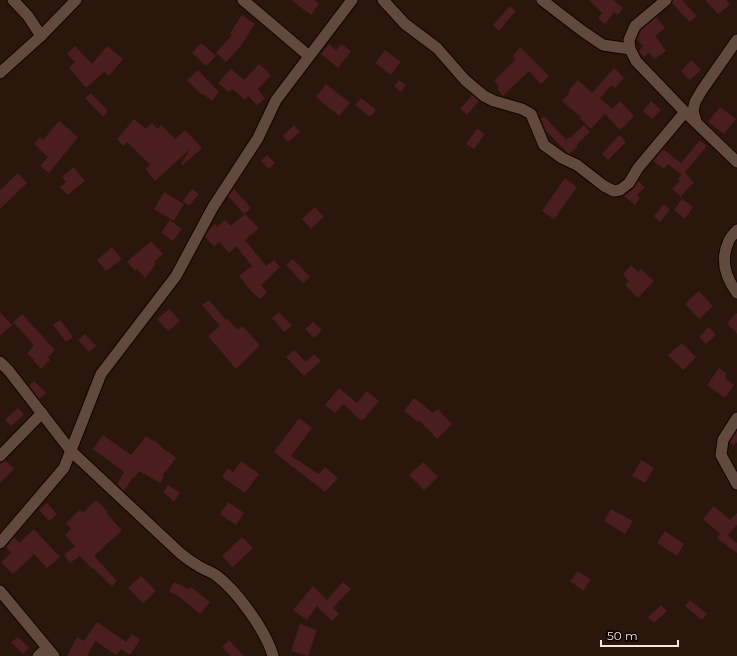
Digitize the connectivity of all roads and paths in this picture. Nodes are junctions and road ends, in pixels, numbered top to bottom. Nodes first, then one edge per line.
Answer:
1 (13, 0) edge
2 (76, 0) edge
3 (243, 0) edge
4 (352, 0) edge
5 (383, 0) edge
6 (542, 0) edge
7 (666, 0) edge
8 (41, 36) junction
9 (737, 40) edge
10 (630, 49) junction
11 (309, 56) junction
12 (0, 73) edge
13 (685, 112) junction
14 (696, 121) junction
15 (737, 162) edge
16 (737, 230) edge
17 (737, 293) edge
18 (0, 362) edge
19 (42, 414) junction
20 (737, 418) edge
21 (71, 451) junction
22 (0, 456) edge
23 (737, 484) edge
24 (0, 543) edge
25 (0, 591) edge
26 (50, 652) edge
27 (38, 656) edge
28 (273, 656) edge

1 - 8 street
2 - 8 street
3 - 11 street
4 - 11 street
5 - 13 street
6 - 10 street
7 - 10 street
8 - 12 street
9 - 14 street
10 - 13 street
11 - 21 street
13 - 14 street
14 - 15 street
16 - 17 street
18 - 19 street
19 - 21 street
19 - 22 street
20 - 23 street
21 - 24 street
21 - 28 street
25 - 26 street
26 - 27 street

